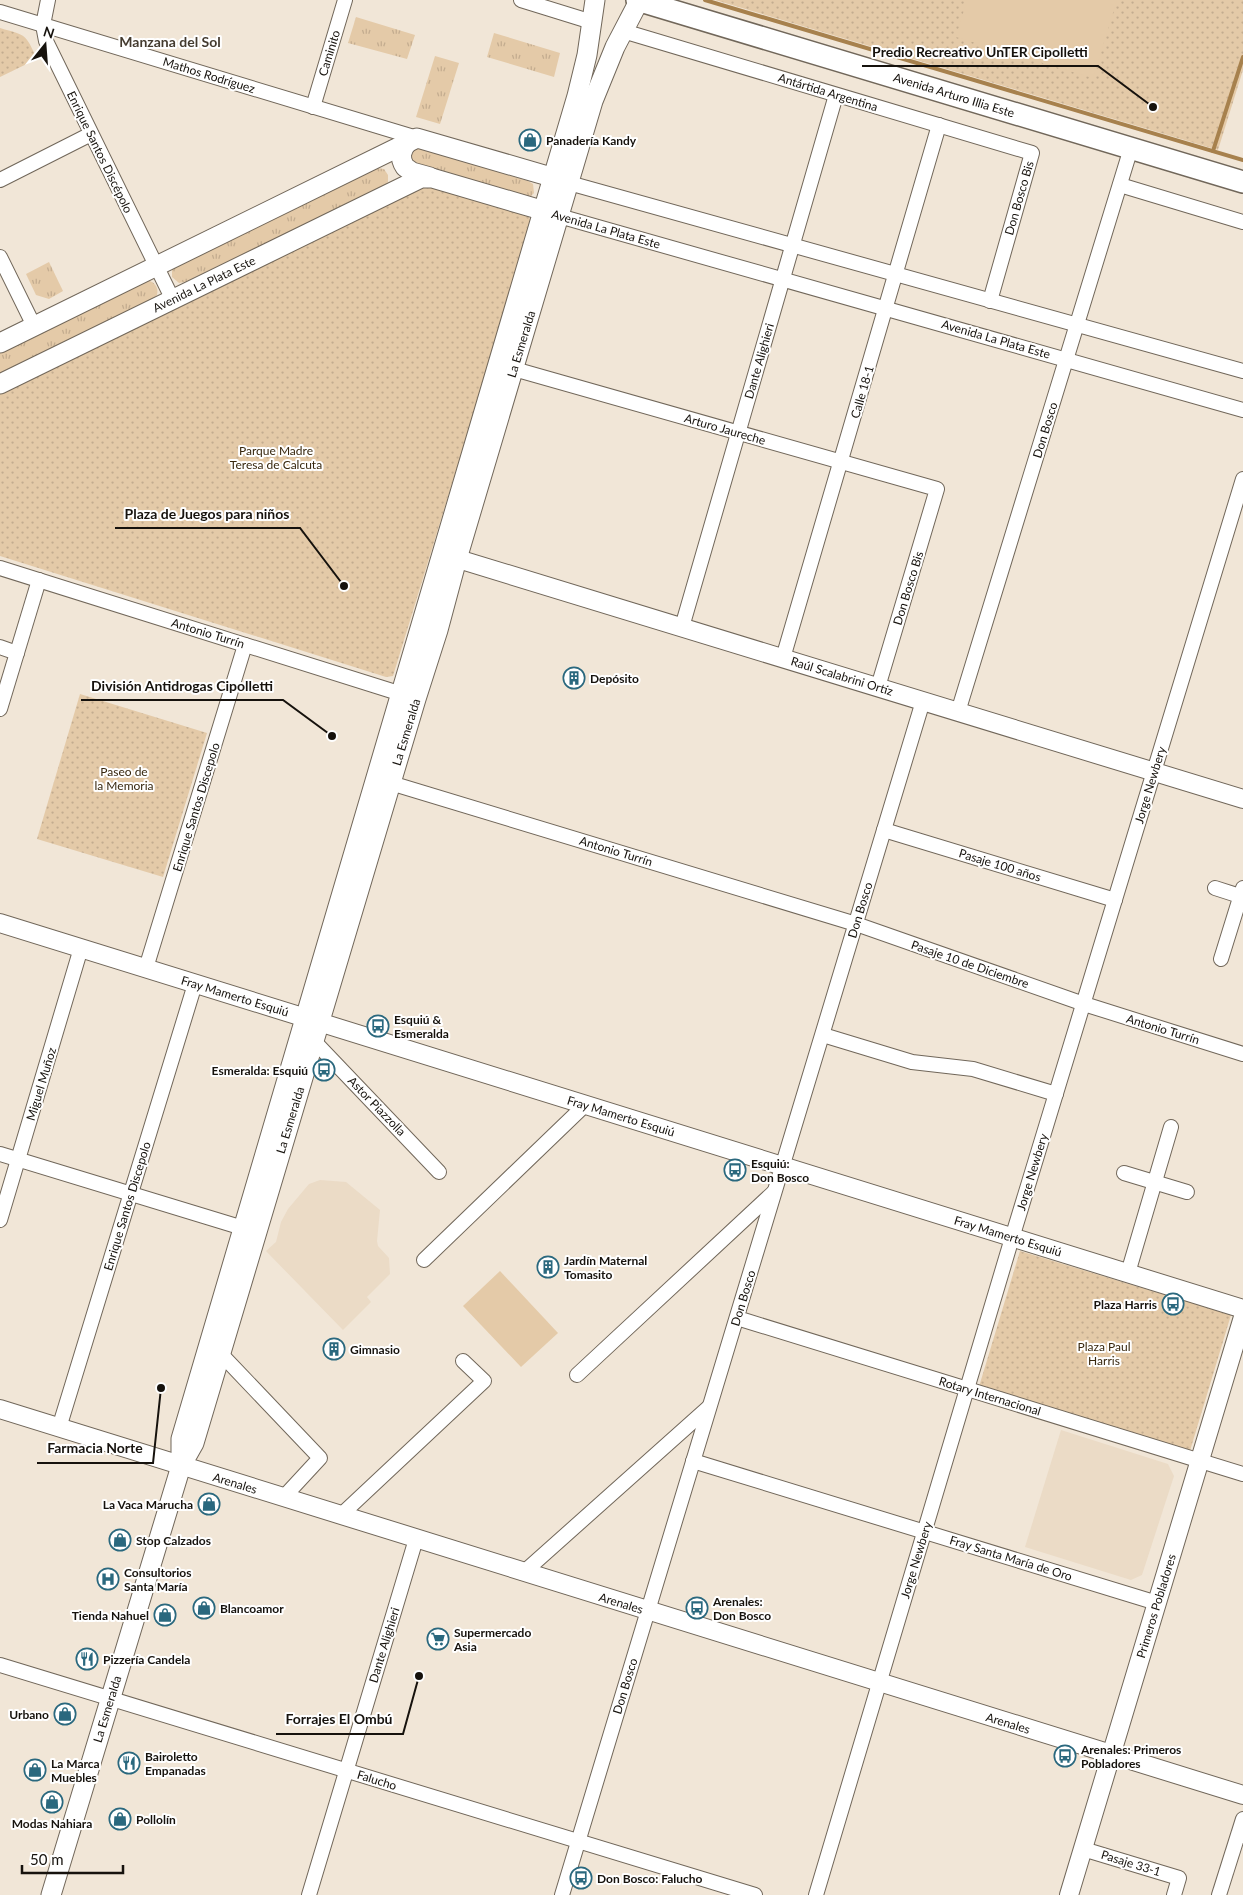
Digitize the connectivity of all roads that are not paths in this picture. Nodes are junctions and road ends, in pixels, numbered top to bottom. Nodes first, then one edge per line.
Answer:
1 (48, 0) edge
2 (344, 0) edge
3 (521, 0) edge
4 (595, 0) edge
5 (638, 0) edge
6 (0, 12) edge
7 (592, 22) junction
8 (43, 26) junction
9 (623, 31) junction
10 (836, 95) junction
11 (313, 106) junction
12 (939, 125) junction
13 (91, 134) junction
14 (413, 140) junction
15 (1130, 148) junction
16 (1032, 153) joint
17 (432, 178) junction
18 (0, 180) edge
19 (561, 180) junction
20 (1243, 182) edge
21 (1120, 185) junction
22 (551, 213) junction
23 (1243, 222) edge
24 (792, 246) junction
25 (0, 257) edge
26 (156, 266) junction
27 (896, 275) junction
28 (783, 279) junction
29 (173, 300) junction
30 (990, 301) junction
31 (886, 308) junction
32 (1077, 325) junction
33 (34, 326) junction
34 (0, 343) edge
35 (1066, 359) junction
36 (514, 369) junction
37 (1243, 371) edge
38 (0, 384) edge
39 (1243, 410) edge
40 (738, 432) junction
41 (841, 462) junction
42 (1243, 479) edge
43 (937, 489) joint
44 (450, 556) junction
45 (0, 568) edge
46 (39, 580) junction
47 (682, 627) junction
48 (245, 645) junction
49 (0, 648) edge
50 (17, 653) junction
51 (784, 658) junction
52 (878, 687) junction
53 (408, 696) junction
54 (923, 701) junction
55 (0, 709) edge
56 (958, 712) junction
57 (1154, 772) junction
58 (383, 781) junction
59 (1243, 799) edge
60 (884, 830) junction
61 (1215, 888) dead end
62 (1242, 893) edge
63 (1115, 900) junction
64 (0, 922) edge
65 (856, 924) junction
66 (81, 948) junction
67 (1221, 960) dead end
68 (146, 968) junction
69 (195, 984) junction
70 (1084, 1004) junction
71 (312, 1020) junction
72 (823, 1035) junction
73 (314, 1041) junction
74 (1243, 1054) edge
75 (1056, 1094) junction
76 (585, 1105) junction
77 (1170, 1127) dead end
78 (0, 1154) edge
79 (18, 1160) junction
80 (783, 1166) junction
81 (440, 1172) dead end
82 (1124, 1173) dead end
83 (1155, 1182) junction
84 (776, 1191) junction
85 (1187, 1192) dead end
86 (131, 1194) junction
87 (0, 1220) edge
88 (243, 1228) junction
89 (1012, 1238) junction
90 (424, 1260) dead end
91 (1128, 1273) junction
92 (1243, 1309) edge
93 (737, 1318) junction
94 (1243, 1318) edge
95 (221, 1354) junction
96 (463, 1361) dead end
97 (577, 1375) dead end
98 (967, 1389) junction
99 (710, 1406) junction
100 (0, 1410) edge
101 (59, 1428) junction
102 (1200, 1460) junction
103 (693, 1461) junction
104 (181, 1466) junction
105 (1243, 1474) edge
106 (283, 1498) junction
107 (340, 1516) junction
108 (925, 1532) junction
109 (416, 1539) junction
110 (523, 1572) junction
111 (1157, 1603) junction
112 (648, 1611) junction
113 (0, 1665) edge
114 (880, 1683) junction
115 (111, 1699) junction
116 (1112, 1755) junction
117 (346, 1771) junction
118 (1243, 1795) edge
119 (1243, 1819) edge
120 (579, 1841) junction
121 (1083, 1849) junction
122 (51, 1895) edge
123 (309, 1895) edge
124 (562, 1895) edge
125 (755, 1895) edge
126 (816, 1895) edge
127 (1069, 1895) edge
128 (1174, 1895) edge
129 (1219, 1895) edge

1 - 8 street, Enrique Santos Discépolo
2 - 11 street, Caminito
3 - 7 street
4 - 7 main road, La Esmeralda
5 - 9 main road, La Esmeralda
5 - 15 main road, Avenida Arturo Illia Este
6 - 8 street, Mathos Rodríguez
7 - 19 main road, La Esmeralda
8 - 11 street, Mathos Rodríguez
8 - 13 street, Enrique Santos Discépolo
9 - 10 street, Antártida Argentina
9 - 19 main road, La Esmeralda
10 - 12 street, Antártida Argentina
10 - 24 street, Dante Alighieri
11 - 14 street, Mathos Rodríguez
12 - 16 street, Antártida Argentina
12 - 27 street, Calle 18-1
13 - 18 street
13 - 26 street, Enrique Santos Discépolo
14 - 17 main road
14 - 19 main road
14 - 26 main road
15 - 20 main road, Avenida Arturo Illia Este
15 - 21 street, Don Bosco
16 - 30 street, Don Bosco Bis
17 - 22 main road, Avenida La Plata Este
17 - 29 main road, Avenida La Plata Este
19 - 22 main road, La Esmeralda
19 - 24 street
21 - 23 street
21 - 32 street, Don Bosco
22 - 28 street, Avenida La Plata Este
22 - 36 main road, La Esmeralda
22 - 44 main road, La Esmeralda
24 - 27 street
24 - 28 street, Dante Alighieri
25 - 33 street
26 - 29 street, Enrique Santos Discépolo
26 - 33 main road
27 - 30 street
27 - 31 street, Calle 18-1
28 - 31 street, Avenida La Plata Este
28 - 40 street, Dante Alighieri
29 - 38 main road, Avenida La Plata Este
30 - 32 street
31 - 35 street, Avenida La Plata Este
31 - 41 street, Calle 18-1
32 - 35 street, Don Bosco
32 - 37 street
33 - 34 main road
35 - 39 street, Avenida La Plata Este
35 - 56 street, Don Bosco
36 - 40 street, Arturo Jaureche
36 - 44 main road, La Esmeralda
40 - 41 street, Arturo Jaureche
40 - 47 street, Dante Alighieri
41 - 43 street, Arturo Jaureche
41 - 51 street, Calle 18-1
42 - 57 street, Jorge Newbery
43 - 52 street, Don Bosco Bis
44 - 47 street, Raúl Scalabrini Ortíz
44 - 53 main road, La Esmeralda
45 - 46 street, Antonio Turrín
46 - 48 street, Antonio Turrín
46 - 50 street
47 - 51 street, Raúl Scalabrini Ortíz
48 - 53 street, Antonio Turrín
48 - 68 street, Enrique Santos Discepolo
49 - 50 street
50 - 55 street
51 - 52 street, Raúl Scalabrini Ortíz
52 - 54 street, Raúl Scalabrini Ortíz
53 - 58 main road, La Esmeralda
54 - 56 street, Raúl Scalabrini Ortíz
54 - 60 street, Don Bosco
56 - 57 street, Raúl Scalabrini Ortíz
57 - 59 street, Raúl Scalabrini Ortíz
57 - 63 street, Jorge Newbery
58 - 65 street, Antonio Turrín
58 - 71 main road, La Esmeralda
60 - 63 street, Pasaje 100 años
60 - 65 street, Don Bosco
61 - 62 street
62 - 67 street
63 - 70 street, Jorge Newbery
64 - 66 street, Fray Mamerto Esquiú
65 - 70 street, Pasaje 10 de Diciembre
65 - 72 street, Don Bosco
66 - 68 street, Fray Mamerto Esquiú
66 - 79 street, Miguel Muñoz
68 - 69 street, Fray Mamerto Esquiú
69 - 71 street, Fray Mamerto Esquiú
69 - 86 street, Enrique Santos Discepolo
70 - 74 street, Antonio Turrín
70 - 75 street, Jorge Newbery
71 - 73 main road, La Esmeralda
71 - 76 street, Fray Mamerto Esquiú
71 - 88 main road, La Esmeralda
72 - 75 street
72 - 80 street, Don Bosco
73 - 81 street, Astor Piazzolla
73 - 95 main road, La Esmeralda
75 - 89 street, Jorge Newbery
76 - 80 street, Fray Mamerto Esquiú
76 - 90 street
77 - 83 street
78 - 79 street
79 - 86 street
79 - 87 street, Miguel Muñoz
80 - 84 street, Don Bosco
80 - 89 street, Fray Mamerto Esquiú
82 - 83 street
83 - 85 street
83 - 91 street
84 - 93 street, Don Bosco
84 - 97 street
86 - 88 street
86 - 101 street, Enrique Santos Discepolo
88 - 104 main road, La Esmeralda
89 - 91 street, Fray Mamerto Esquiú
89 - 98 street, Jorge Newbery
91 - 92 street, Fray Mamerto Esquiú
93 - 98 street, Rotary Internacional
93 - 99 street, Don Bosco
94 - 102 street, Primeros Pobladores
95 - 104 main road, La Esmeralda
95 - 106 street
96 - 107 street
98 - 102 street, Rotary Internacional
98 - 108 street, Jorge Newbery
99 - 103 street, Don Bosco
99 - 110 street
100 - 101 street, Arenales
101 - 104 street, Arenales
102 - 105 street, Rotary Internacional
102 - 111 street, Primeros Pobladores
103 - 108 street, Fray Santa María de Oro
103 - 112 street, Don Bosco
104 - 106 street, Arenales
104 - 115 main road, La Esmeralda
106 - 107 street, Arenales
107 - 109 street, Arenales
108 - 111 street, Fray Santa María de Oro
108 - 114 street, Jorge Newbery
109 - 110 street, Arenales
109 - 117 street, Dante Alighieri
110 - 112 street, Arenales
111 - 116 street, Primeros Pobladores
112 - 114 street, Arenales
112 - 120 street, Don Bosco
113 - 115 street, Falucho
114 - 116 street, Arenales
114 - 126 street, Jorge Newbery
115 - 117 street, Falucho
115 - 122 main road, La Esmeralda
116 - 118 street, Arenales
116 - 121 street, Primeros Pobladores
117 - 120 street, Falucho
117 - 123 street, Dante Alighieri
119 - 129 street
120 - 124 street, Don Bosco
120 - 125 street, Falucho
121 - 127 street, Primeros Pobladores
121 - 128 street, Pasaje 33-1

